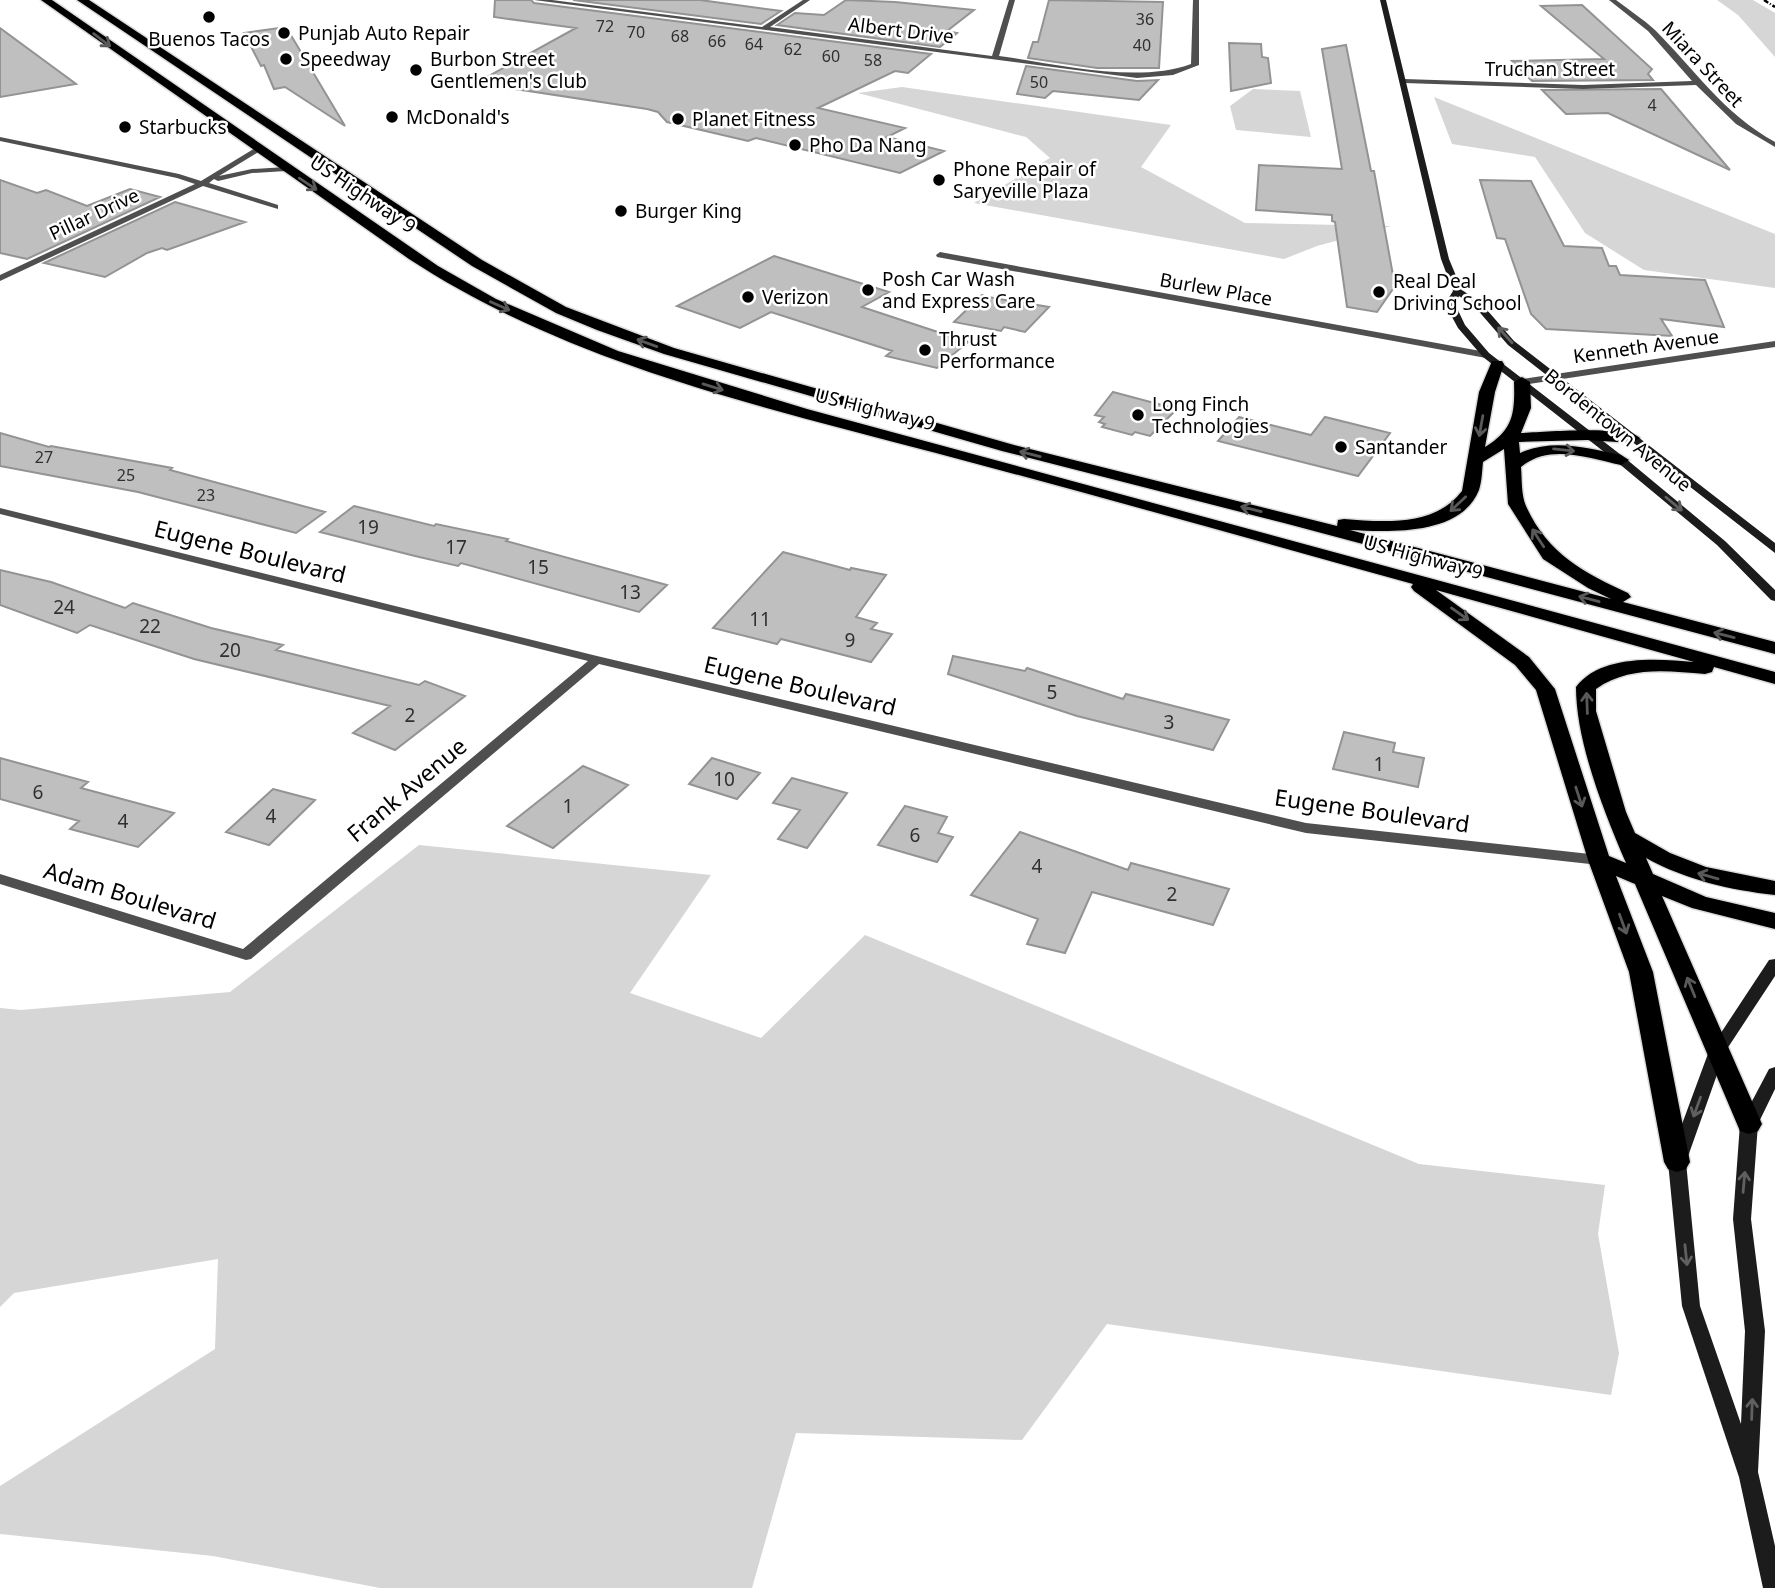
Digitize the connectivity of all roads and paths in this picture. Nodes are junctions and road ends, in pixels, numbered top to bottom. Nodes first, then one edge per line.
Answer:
1 (46, 0) edge
2 (82, 0) edge
3 (537, 0) edge
4 (807, 0) edge
5 (1012, 0) edge
6 (1196, 0) edge
7 (1383, 0) edge
8 (1612, 0) edge
9 (574, 2) edge
10 (762, 29) junction
11 (995, 58) junction
12 (1404, 81) junction
13 (1697, 83) junction
14 (0, 139) edge
15 (1774, 144) edge
16 (257, 149) junction
17 (286, 169) junction
18 (203, 183) junction
19 (275, 207) dead end
20 (940, 255) dead end
21 (0, 278) edge
22 (1458, 291) junction
23 (1775, 344) edge
24 (1491, 359) junction
25 (1555, 377) junction
26 (1522, 382) junction
27 (1587, 435) junction
28 (1511, 438) junction
29 (1632, 438) junction
30 (1475, 460) junction
31 (1621, 460) junction
32 (1512, 467) junction
33 (0, 511) edge
34 (1290, 519) junction
35 (1775, 549) edge
36 (1404, 576) junction
37 (1775, 597) edge
38 (1678, 623) junction
39 (1772, 647) edge
40 (597, 660) junction
41 (1746, 670) junction
42 (1774, 678) edge
43 (1627, 838) junction
44 (1599, 860) junction
45 (0, 879) edge
46 (1645, 882) junction
47 (1775, 888) edge
48 (1775, 921) edge
49 (246, 955) joint
50 (1775, 964) edge
51 (1717, 1051) junction
52 (1775, 1073) edge
53 (1749, 1124) junction
54 (1677, 1163) junction
55 (1749, 1477) junction
56 (1774, 1588) edge

1 -> 16 highway, US Highway 9
34 -> 2 highway, US Highway 9
3 - 9 street, Albert Drive
4 - 10 street
5 - 11 street
6 - 11 street, Albert Drive
7 - 12 street, Bordentown Avenue
8 - 13 street, Miara Street
9 - 10 street, Albert Drive
10 - 11 street, Albert Drive
12 - 13 street, Truchan Street
12 - 22 street, Bordentown Avenue
13 - 15 street, Miara Street
14 - 18 street
16 - 17 highway, US Highway 9
16 - 18 street, Pillar Drive
17 - 18 street, Pillar Drive
17 -> 36 highway, US Highway 9
18 - 19 street
18 - 21 street, Pillar Drive
20 - 24 street, Burlew Place
22 - 24 street, Bordentown Avenue
25 -> 22 street, Bordentown Avenue
23 - 25 street, Kenneth Avenue
24 - 26 street, Bordentown Avenue
24 -> 30 highway
25 - 26 street, Kenneth Avenue
25 - 29 street, Bordentown Avenue
26 - 27 street, Bordentown Avenue
26 - 28 highway
27 - 28 highway
27 - 29 highway
27 - 31 street, Bordentown Avenue
28 - 30 highway
28 - 32 highway
29 - 35 street, Bordentown Avenue
30 -> 34 highway
32 -> 31 highway
31 -> 37 street, Bordentown Avenue
38 -> 32 highway
33 - 40 street, Eugene Boulevard
38 -> 34 highway, US Highway 9
36 - 41 highway, US Highway 9
36 -> 44 highway
39 -> 38 highway, US Highway 9
40 - 44 street, Eugene Boulevard
40 - 49 street, Frank Avenue
41 - 42 highway, US Highway 9
43 -> 41 highway
43 - 46 highway
47 -> 43 highway
44 - 46 highway
44 -> 54 highway
45 - 49 street, Adam Boulevard
46 - 48 highway
51 -> 46 highway
50 - 51 street
51 - 53 highway
51 -> 54 street
52 - 53 street
55 -> 53 street
54 -> 55 street
55 - 56 street

